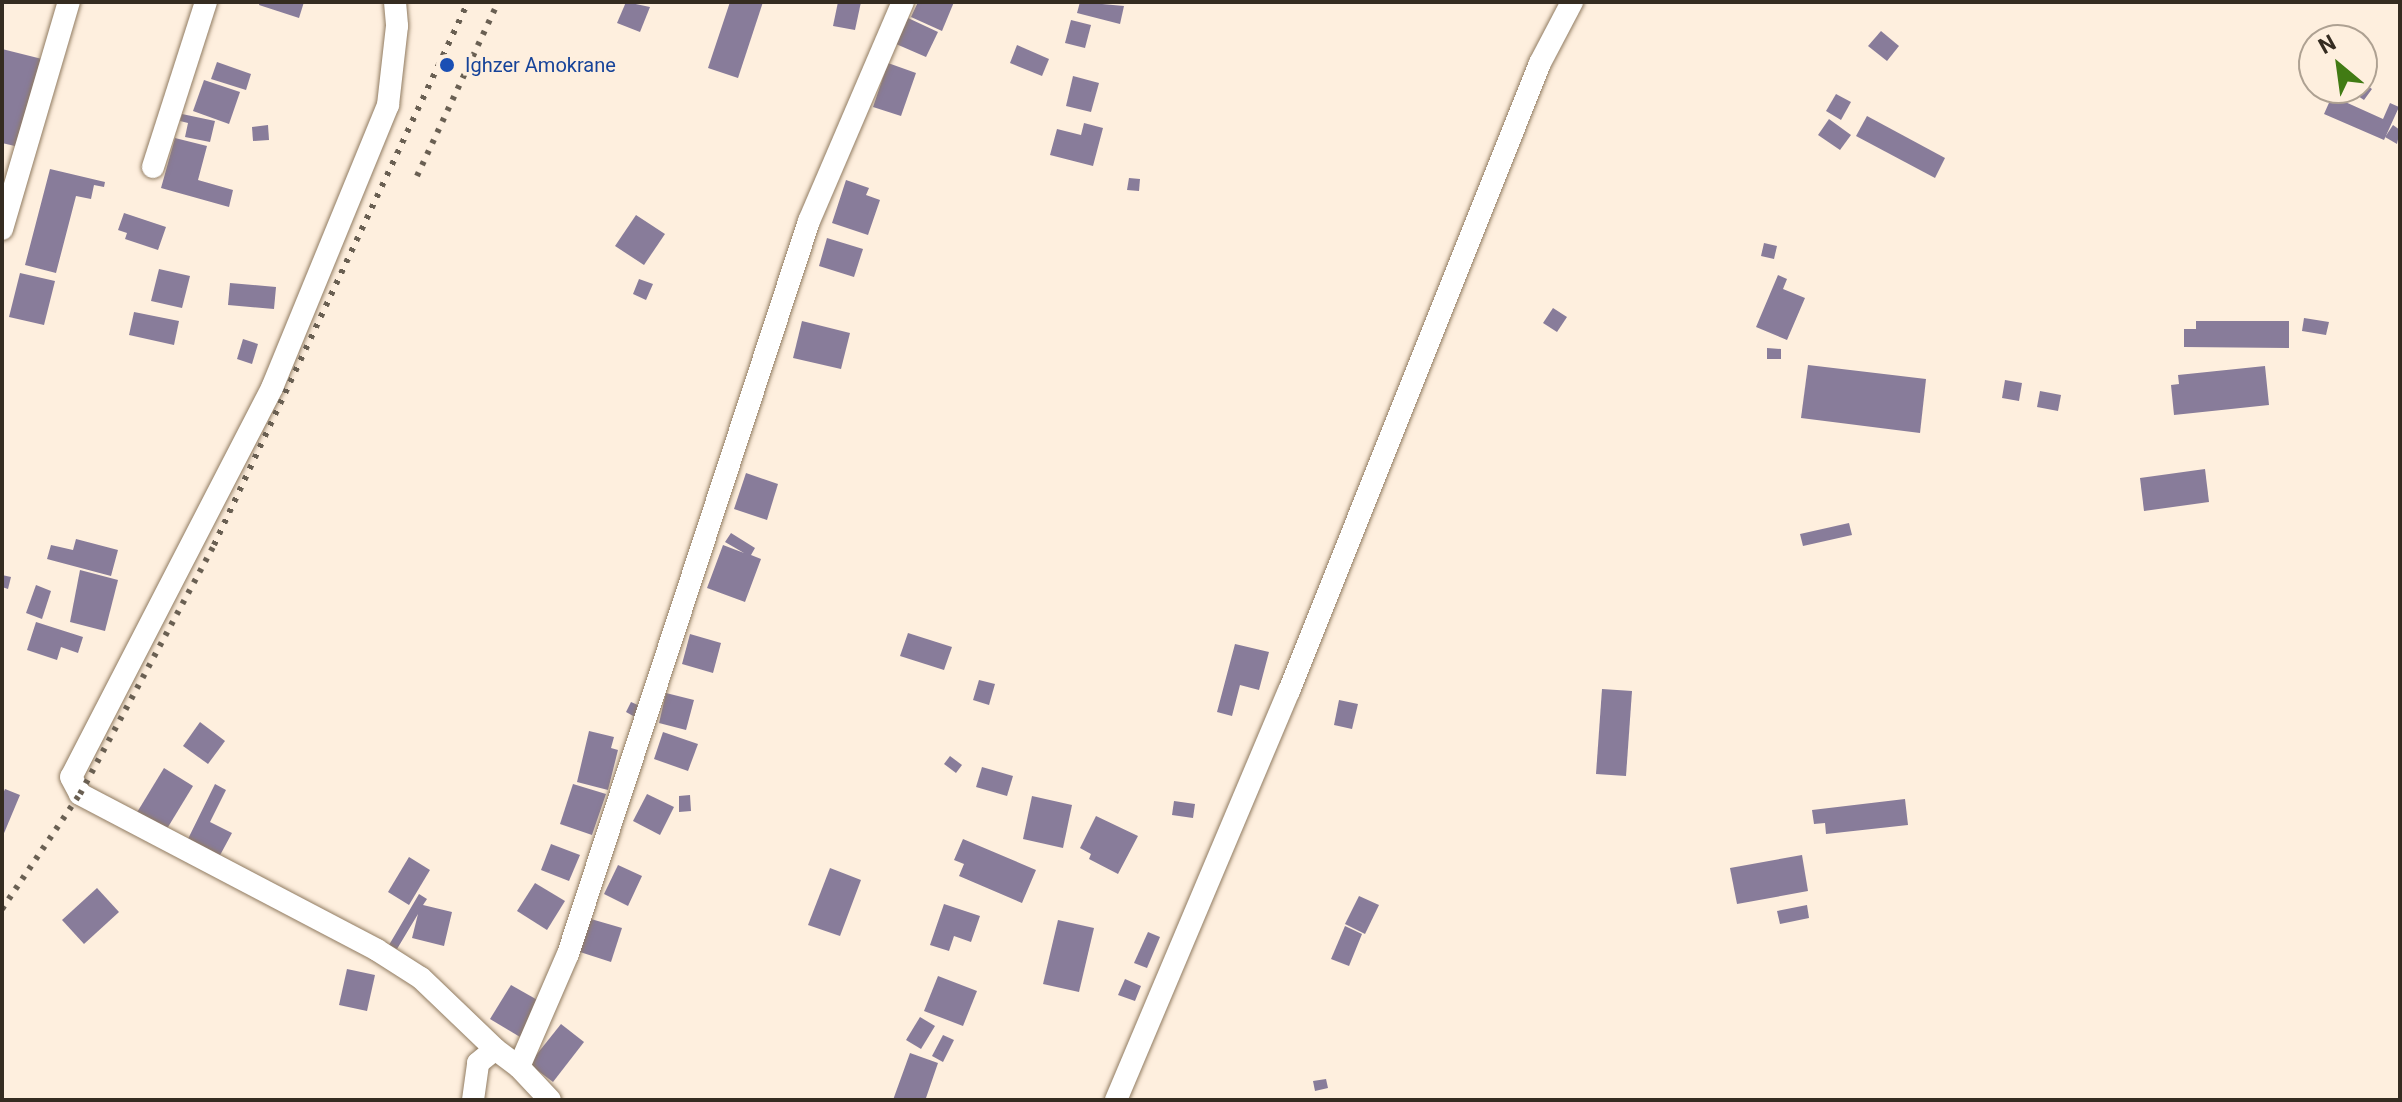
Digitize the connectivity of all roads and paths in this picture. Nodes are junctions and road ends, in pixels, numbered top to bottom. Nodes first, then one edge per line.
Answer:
1 (69, 2) edge
2 (206, 2) edge
3 (395, 2) edge
4 (903, 2) edge
5 (1572, 2) edge
6 (153, 167) dead end
7 (2, 229) edge
8 (495, 1049) junction
9 (519, 1067) junction
10 (473, 1100) edge
11 (550, 1100) edge
12 (1116, 1100) edge

1 - 7 street
2 - 6 street
3 - 8 street
4 - 9 street
5 - 12 street
8 - 9 street
8 - 10 street
9 - 11 street

